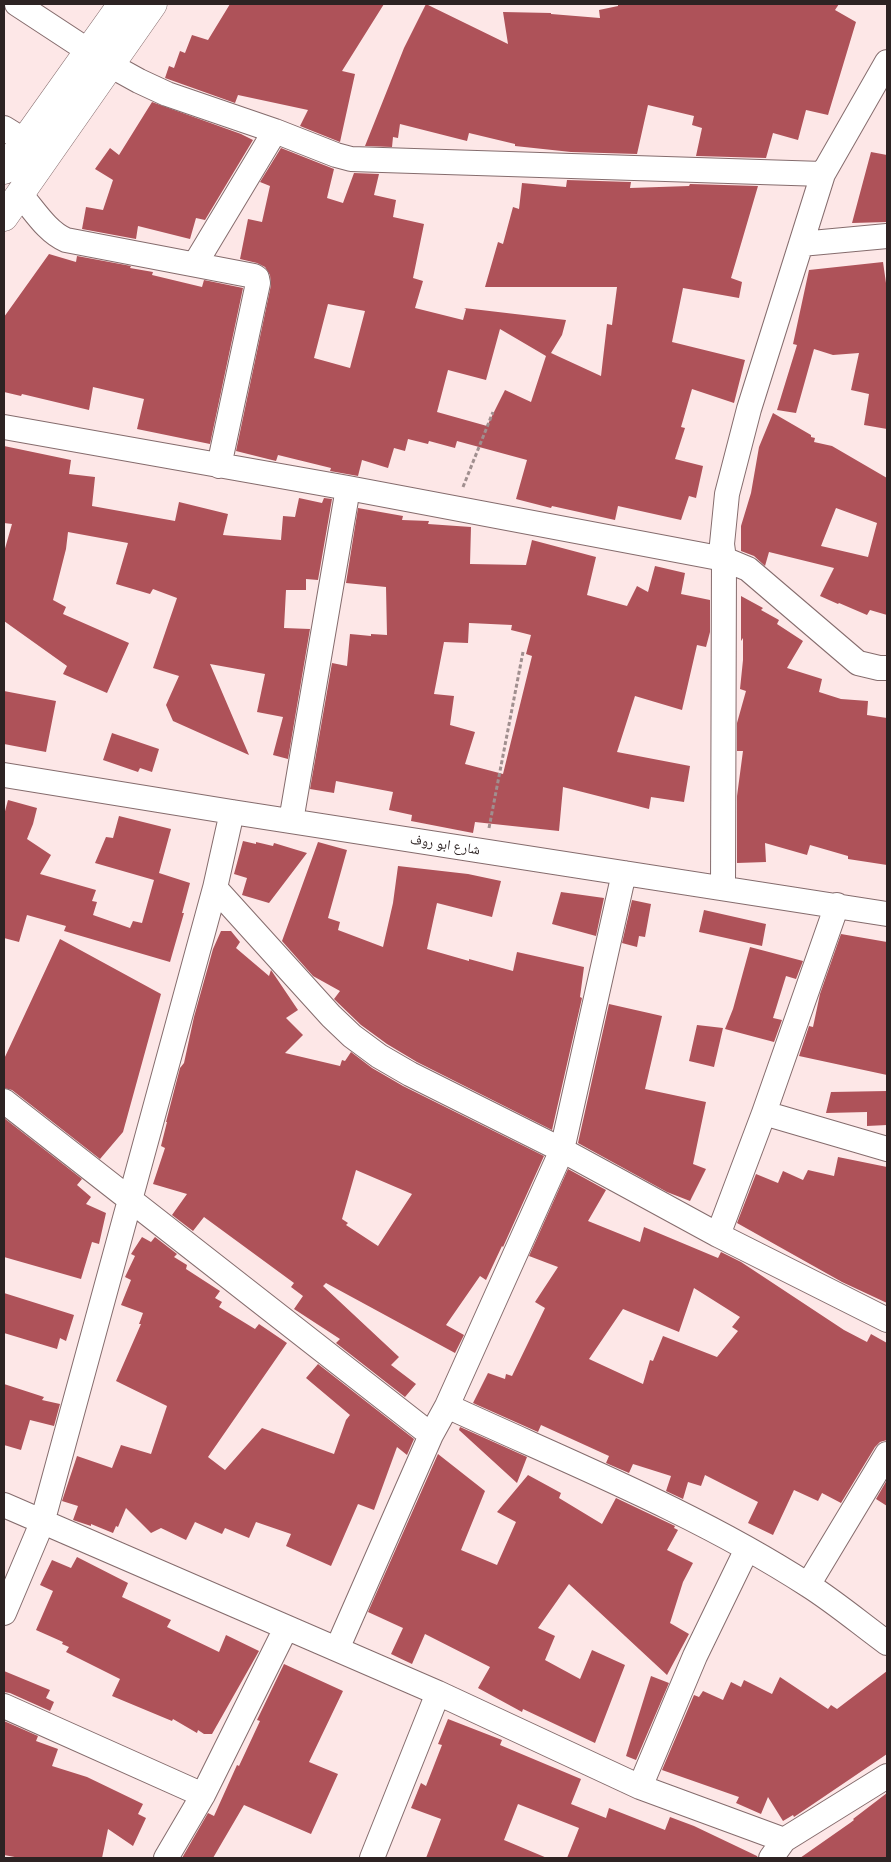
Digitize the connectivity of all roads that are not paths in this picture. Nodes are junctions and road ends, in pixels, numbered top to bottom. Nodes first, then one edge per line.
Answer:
1 (16, 4) edge
2 (122, 4) edge
3 (154, 4) edge
4 (88, 50) junction
5 (887, 62) edge
6 (110, 65) junction
7 (275, 131) junction
8 (14, 135) edge
9 (4, 170) edge
10 (823, 174) junction
11 (20, 194) junction
12 (4, 217) edge
13 (887, 236) edge
14 (801, 244) junction
15 (195, 264) junction
16 (4, 427) edge
17 (220, 466) junction
18 (348, 488) junction
19 (724, 559) junction
20 (887, 668) edge
21 (4, 775) edge
22 (232, 812) junction
23 (292, 821) junction
24 (624, 873) junction
25 (215, 888) junction
26 (723, 888) junction
27 (837, 905) junction
28 (887, 914) edge
29 (4, 1101) edge
30 (764, 1113) junction
31 (887, 1149) edge
32 (562, 1150) junction
33 (130, 1200) junction
34 (718, 1235) junction
35 (887, 1320) edge
36 (447, 1406) junction
37 (431, 1435) junction
38 (887, 1454) edge
39 (4, 1505) edge
40 (42, 1523) junction
41 (747, 1548) junction
42 (808, 1585) junction
43 (4, 1613) edge
44 (286, 1628) junction
45 (887, 1643) edge
46 (337, 1650) junction
47 (438, 1692) junction
48 (4, 1706) edge
49 (887, 1776) edge
50 (640, 1787) junction
51 (203, 1795) junction
52 (778, 1849) edge
53 (166, 1858) edge
54 (372, 1858) edge

1 - 4 street
2 - 4 main road
3 - 6 main road
4 - 6 street
4 - 8 main road
5 - 10 street
6 - 7 street
6 - 11 main road
7 - 10 street
7 - 15 street
8 - 9 main road
10 - 14 street
11 - 12 main road
11 - 15 street
13 - 14 street
14 - 19 street
15 - 17 street
16 - 17 street
17 - 18 street
18 - 19 street
18 - 23 street
19 - 20 street
19 - 26 street
21 - 22 street, شارع ابو روف
22 - 23 street, شارع ابو روف
22 - 25 street
23 - 24 street, شارع ابو روف
24 - 26 street, شارع ابو روف
24 - 32 street
25 - 32 street
25 - 33 street
26 - 27 street, شارع ابو روف
27 - 28 street, شارع ابو روف
27 - 30 street
29 - 33 street
30 - 31 street
30 - 34 street
32 - 34 street
32 - 36 street
33 - 37 street
33 - 40 street
34 - 35 street
36 - 37 street
36 - 41 street
37 - 46 street
38 - 42 street
39 - 40 street
40 - 43 street
40 - 44 street
41 - 42 street
41 - 50 street
42 - 45 street
44 - 46 street
44 - 51 street
46 - 47 street
47 - 50 street
47 - 54 street
48 - 51 street
49 - 52 street
50 - 52 street
51 - 53 street

